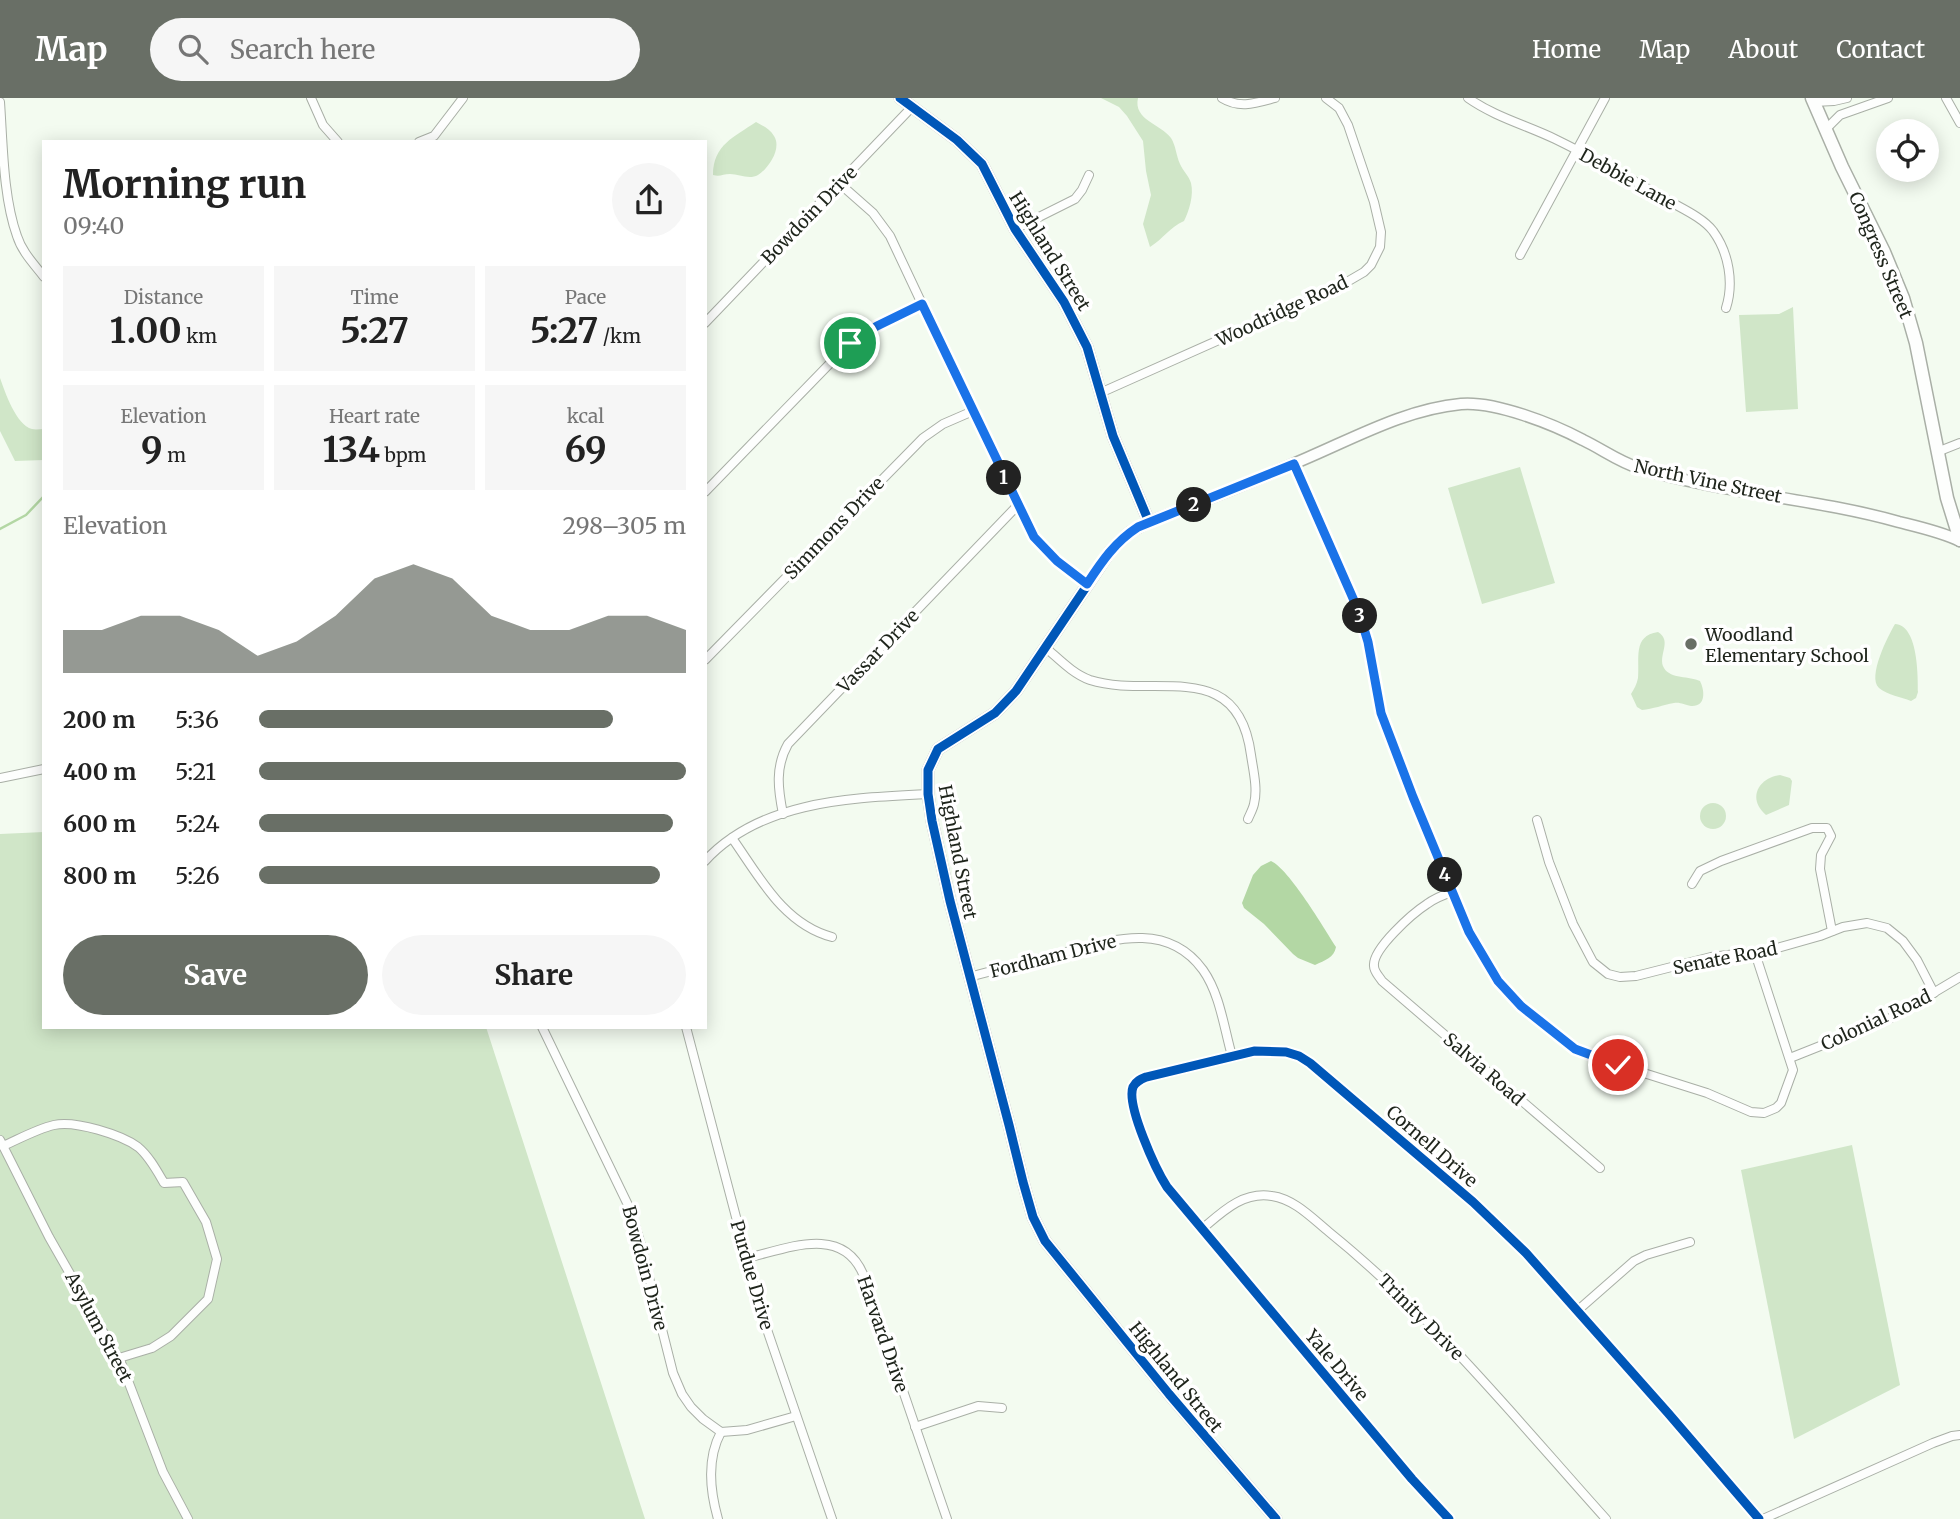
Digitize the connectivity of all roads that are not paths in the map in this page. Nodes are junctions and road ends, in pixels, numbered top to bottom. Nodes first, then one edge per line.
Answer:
1 (311, 98) edge
2 (463, 98) edge
3 (900, 98) edge
4 (1222, 98) edge
5 (1275, 98) edge
6 (1326, 98) edge
7 (1468, 98) edge
8 (1605, 98) edge
9 (1847, 98) edge
10 (1888, 98) edge
11 (1946, 98) edge
12 (1813, 100) edge
13 (0, 102) edge
14 (912, 107) junction
15 (1960, 123) edge
16 (1826, 129) junction
17 (436, 139) edge
18 (336, 140) edge
19 (1578, 150) junction
20 (1089, 175) dead end
21 (839, 183) junction
22 (1015, 229) junction
23 (1520, 255) dead end
24 (42, 274) edge
25 (922, 304) junction
26 (1726, 308) dead end
27 (707, 321) edge
28 (1100, 393) junction
29 (973, 411) junction
30 (1960, 443) edge
31 (1937, 452) junction
32 (1294, 464) junction
33 (707, 490) edge
34 (1017, 506) junction
35 (1149, 522) junction
36 (1960, 540) edge
37 (1087, 584) junction
38 (1046, 648) junction
39 (707, 658) edge
40 (42, 769) edge
41 (0, 778) edge
42 (928, 794) junction
43 (783, 814) junction
44 (1248, 818) dead end
45 (1537, 820) dead end
46 (732, 838) junction
47 (707, 858) edge
48 (1692, 884) dead end
49 (1452, 892) junction
50 (1832, 931) junction
51 (832, 937) dead end
52 (1755, 953) junction
53 (969, 977) junction
54 (1960, 977) edge
55 (1934, 993) junction
56 (543, 1029) edge
57 (687, 1029) edge
58 (1231, 1056) junction
59 (1790, 1058) junction
60 (2, 1143) edge
61 (1600, 1168) dead end
62 (1202, 1229) junction
63 (1690, 1242) dead end
64 (747, 1258) junction
65 (1577, 1311) junction
66 (119, 1359) junction
67 (1002, 1408) dead end
68 (796, 1416) junction
69 (915, 1427) junction
70 (722, 1432) junction
71 (1960, 1435) edge
72 (183, 1514) edge
73 (188, 1519) edge
74 (718, 1519) edge
75 (832, 1519) edge
76 (947, 1519) edge
77 (1276, 1519) edge
78 (1449, 1519) edge
79 (1606, 1519) edge
80 (1761, 1519) edge

1 - 18 street
2 - 17 street
3 - 14 street, Highland Street
4 - 5 street
6 - 28 street, Woodridge Road
7 - 19 street, Debbie Lane
8 - 19 street
9 - 12 street
10 - 16 street
11 - 15 street
12 - 16 main road, Congress Street
13 - 24 street
14 - 21 street, Bowdoin Drive
14 - 22 street, Highland Street
16 - 31 main road, Congress Street
19 - 23 street
19 - 26 street, Debbie Lane
20 - 22 street
21 - 25 street
21 - 27 street, Bowdoin Drive
22 - 28 street, Highland Street
25 - 29 street
25 - 33 street
28 - 35 street, Highland Street
29 - 34 street
29 - 39 street, Simmons Drive
30 - 31 street
31 - 36 main road, Congress Street
32 - 35 street, North Vine Street
32 - 36 street, North Vine Street
32 - 49 street
34 - 37 street
34 - 43 street, Vassar Drive
35 - 37 street, Highland Street
37 - 38 street, Highland Street
38 - 42 street, Highland Street
38 - 44 street
40 - 41 street
42 - 43 street
42 - 53 street, Highland Street
43 - 46 street
45 - 52 street, Senate Road
46 - 47 street
46 - 51 street
48 - 50 street
49 - 59 street
49 - 61 street, Salvia Road
50 - 52 street, Senate Road
50 - 55 street, Senate Road
52 - 59 street
53 - 58 street, Fordham Drive
53 - 77 street, Highland Street
54 - 55 street, Colonial Road
55 - 59 street, Colonial Road
56 - 70 street, Bowdoin Drive
57 - 64 street, Purdue Drive
58 - 62 street, Cornell Drive
58 - 65 street, Cornell Drive
60 - 66 street, Asylum Street
60 - 66 street
62 - 78 street, Yale Drive
62 - 79 street, Trinity Drive
63 - 65 street
64 - 68 street, Purdue Drive
64 - 69 street, Harvard Drive
65 - 80 street, Cornell Drive
66 - 72 street, Asylum Street
67 - 69 street
68 - 70 street
68 - 75 street, Purdue Drive
69 - 76 street, Harvard Drive
70 - 74 street
71 - 80 street
72 - 73 street, Asylum Street

